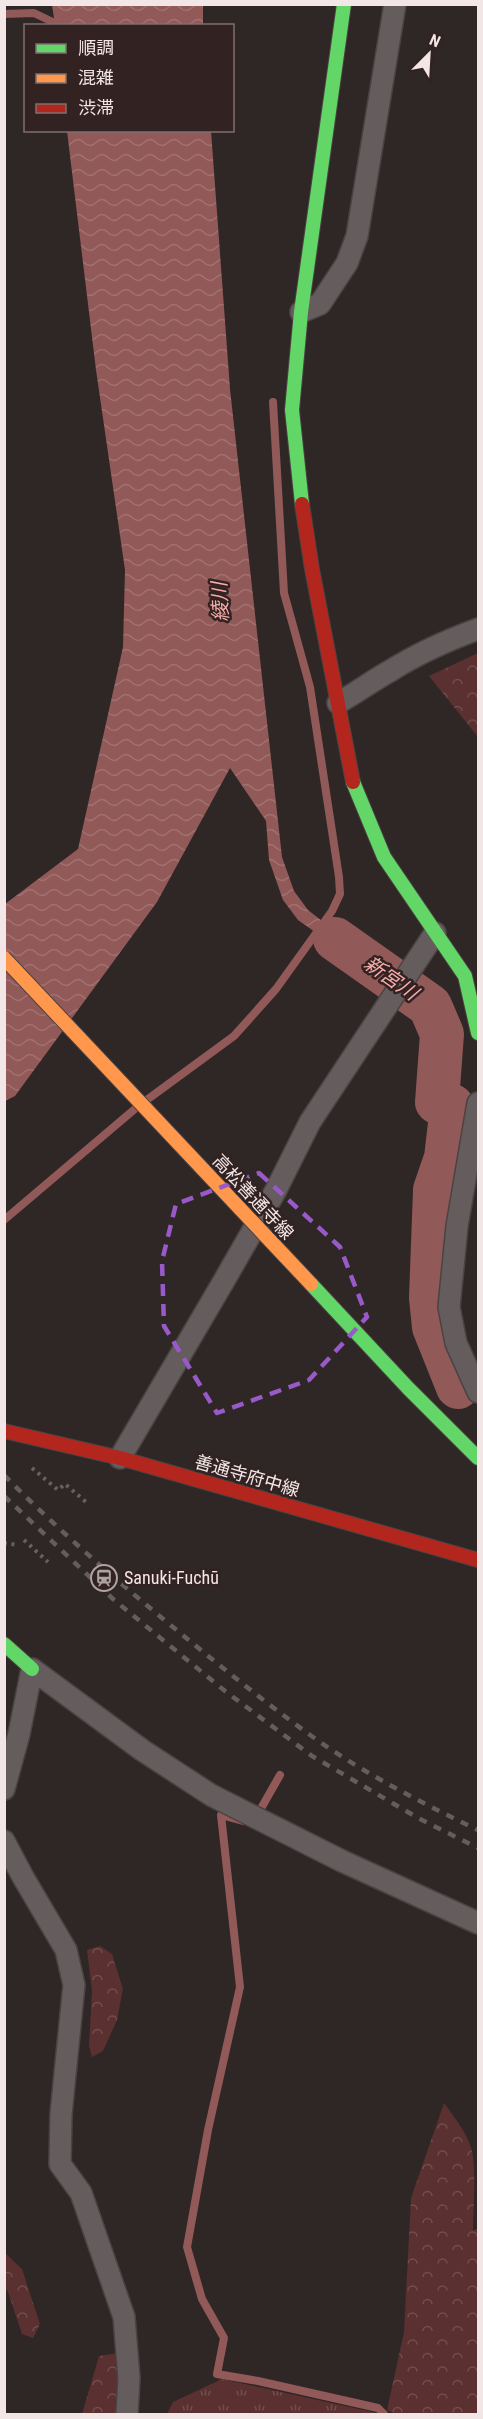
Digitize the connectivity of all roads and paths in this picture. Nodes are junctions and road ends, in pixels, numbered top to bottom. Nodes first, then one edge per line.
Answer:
1 (344, 4) edge
2 (395, 4) edge
3 (302, 312) junction
4 (478, 629) edge
5 (338, 703) junction
6 (435, 933) junction
7 (4, 958) edge
8 (478, 1033) edge
9 (478, 1103) edge
10 (478, 1392) edge
11 (4, 1431) edge
12 (120, 1458) junction
13 (478, 1458) edge
14 (25, 1462) dead end
15 (86, 1502) dead end
16 (24, 1540) dead end
17 (4, 1543) edge
18 (18, 1545) dead end
19 (478, 1560) edge
20 (48, 1562) dead end
21 (4, 1644) edge
22 (32, 1669) junction
23 (4, 1789) edge
24 (4, 1841) edge
25 (478, 1923) edge
26 (128, 2415) edge

1 - 3 main road
2 - 3 street
3 - 5 main road
4 - 5 street
5 - 6 main road
6 - 8 main road
6 - 12 street
7 - 13 main road, 高松善通寺線, bridge
9 - 10 street
11 - 12 main road, 善通寺府中線
12 - 19 main road, 善通寺府中線
14 - 15 path
16 - 20 path
17 - 18 path
21 - 22 main road
22 - 23 street
22 - 25 street
24 - 26 street

